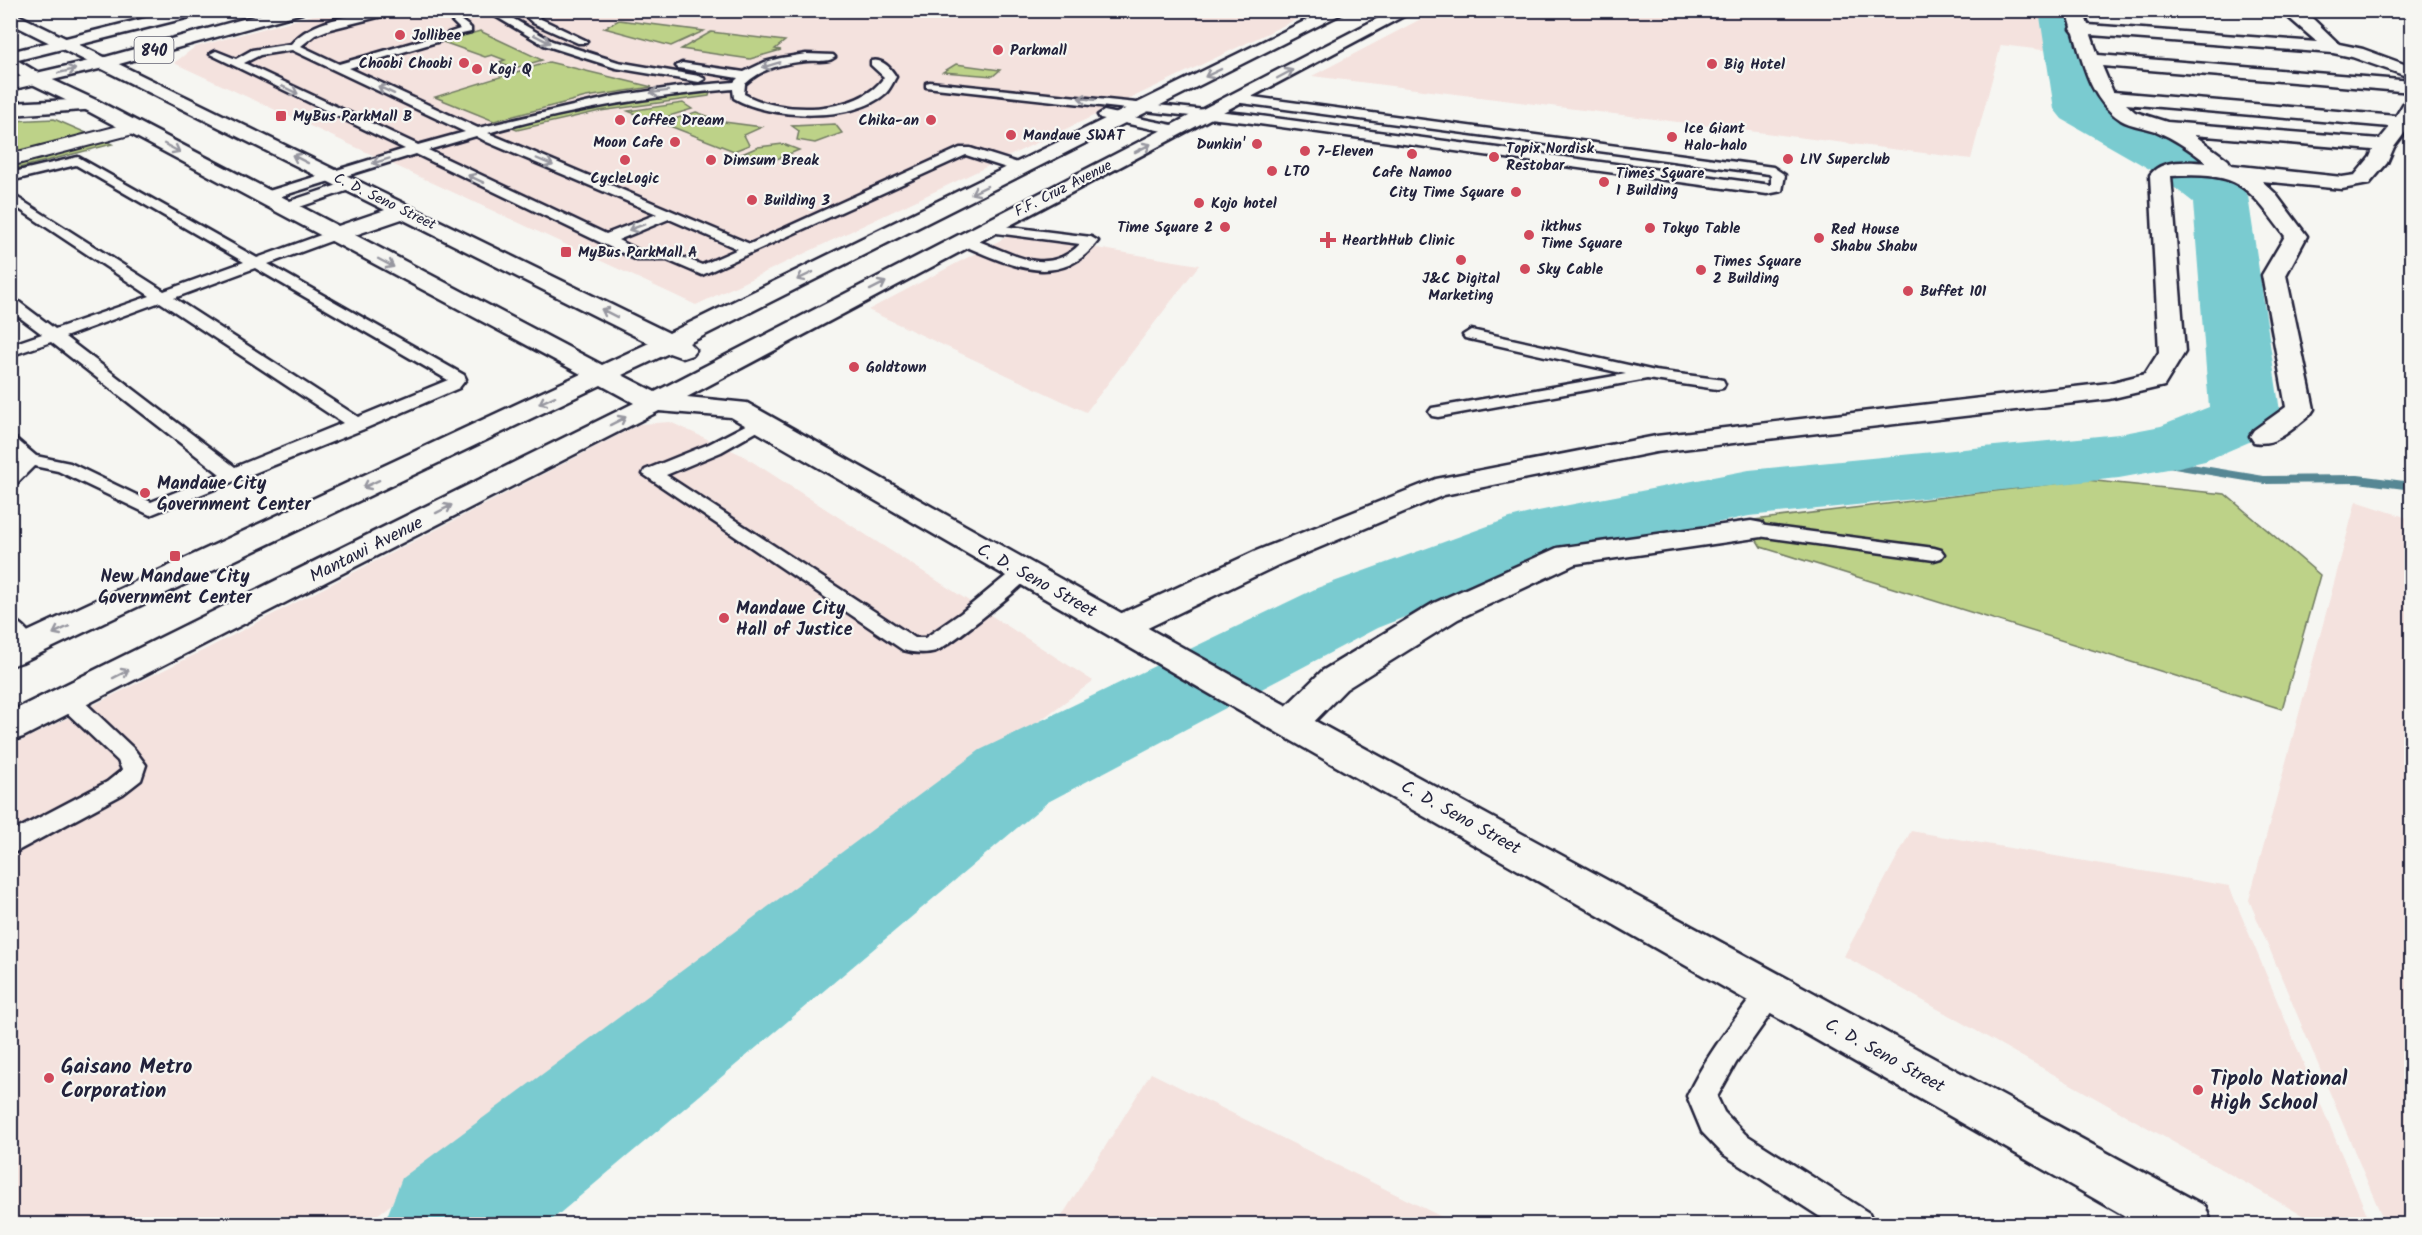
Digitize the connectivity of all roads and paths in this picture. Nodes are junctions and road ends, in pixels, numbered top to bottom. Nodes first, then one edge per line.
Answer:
1 (296, 10) edge
2 (401, 10) edge
3 (490, 10) edge
4 (524, 10) edge
5 (1341, 10) edge
6 (1407, 10) edge
7 (2288, 10) edge
8 (193, 12) edge
9 (450, 15) edge
10 (10, 16) edge
11 (32, 27) junction
12 (452, 36) dead end
13 (436, 39) dead end
14 (68, 44) junction
15 (598, 46) dead end
16 (294, 47) junction
17 (2333, 48) junction
18 (618, 52) dead end
19 (216, 54) dead end
20 (829, 57) dead end
21 (10, 59) edge
22 (2093, 61) edge
23 (106, 62) junction
24 (875, 63) dead end
25 (2386, 63) junction
26 (237, 64) junction
27 (2228, 67) junction
28 (338, 68) junction
29 (2412, 75) edge
30 (36, 79) junction
31 (740, 85) junction
32 (10, 86) edge
33 (2412, 87) edge
34 (1238, 99) junction
35 (91, 105) junction
36 (1144, 106) junction
37 (10, 109) edge
38 (2272, 110) junction
39 (1208, 114) junction
40 (1121, 118) junction
41 (2163, 127) junction
42 (134, 128) junction
43 (472, 129) junction
44 (1177, 130) junction
45 (2395, 131) edge
46 (491, 139) junction
47 (412, 148) junction
48 (433, 158) junction
49 (10, 160) edge
50 (2200, 161) junction
51 (1022, 169) junction
52 (10, 177) edge
53 (360, 178) junction
54 (10, 197) edge
55 (274, 203) junction
56 (405, 211) junction
57 (670, 214) junction
58 (986, 228) junction
59 (334, 235) junction
60 (605, 240) junction
61 (965, 241) junction
62 (751, 249) junction
63 (256, 262) junction
64 (162, 296) junction
65 (10, 302) edge
66 (53, 336) junction
67 (1471, 336) dead end
68 (669, 343) junction
69 (10, 351) edge
70 (721, 369) junction
71 (600, 375) junction
72 (1655, 376) junction
73 (1717, 384) dead end
74 (655, 403) junction
75 (1438, 412) dead end
76 (748, 416) junction
77 (358, 425) junction
78 (2264, 436) dead end
79 (10, 443) edge
80 (30, 460) junction
81 (232, 474) junction
82 (10, 479) edge
83 (1750, 530) joint
84 (1934, 554) dead end
85 (1024, 572) junction
86 (1121, 627) junction
87 (16, 642) edge
88 (69, 701) junction
89 (1292, 722) junction
90 (10, 728) edge
91 (10, 845) edge
92 (1772, 992) junction
93 (1858, 1224) edge
94 (2187, 1224) edge

1 - 23 main road, 840
2 - 16 lane
3 -> 31 lane
4 - 15 lane
5 -> 36 main road, F.F. Cruz Avenue
34 -> 6 main road, F.F. Cruz Avenue
7 - 17 main road
8 - 11 main road
8 - 14 main road, 840
9 - 12 lane
10 - 11 main road, C. D. Seno Street
11 - 14 main road, C. D. Seno Street
13 - 28 lane
14 - 21 main road, 840
14 - 23 main road, C. D. Seno Street
16 - 26 lane
16 - 28 lane
17 - 25 main road
17 - 27 main road
18 - 31 lane
19 - 26 lane
20 -> 31 lane
21 - 30 main road, C. D. Seno Street
22 - 27 main road
22 - 27 main road
22 - 27 main road
22 - 38 main road
22 - 41 main road
22 - 45 main road
30 -> 23 main road, 840
53 -> 23 main road, C. D. Seno Street
24 - 31 lane
25 - 27 main road
25 - 29 main road
26 -> 47 lane
27 - 29 main road
27 - 33 main road
27 - 38 main road
27 - 45 main road
43 -> 28 lane
30 - 32 main road, 840
30 - 35 main road, C. D. Seno Street
31 -> 43 lane
31 - 46 lane
34 - 39 main road, F.F. Cruz Avenue
34 - 39 lane
35 - 37 main road
35 - 42 main road, C. D. Seno Street
36 - 39 lane
36 - 40 main road, F.F. Cruz Avenue
36 -> 40 lane
38 - 45 main road
39 - 44 main road, F.F. Cruz Avenue
40 - 44 lane
40 - 51 main road, F.F. Cruz Avenue
41 - 45 main road
41 - 50 main road
42 - 49 street
42 -> 55 main road, C. D. Seno Street
43 - 46 lane
43 - 47 lane
58 -> 44 main road, F.F. Cruz Avenue
45 - 50 main road
46 - 48 lane
46 -> 57 lane
47 - 48 lane
47 -> 53 lane
48 - 53 lane
60 -> 48 lane
50 - 78 main road
50 - 86 main road
51 - 62 lane
51 -> 68 main road, F.F. Cruz Avenue
52 - 63 lane
53 - 55 lane
53 - 55 lane
53 - 56 main road, C. D. Seno Street
54 - 64 lane
55 - 59 main road, C. D. Seno Street
56 - 59 main road
68 -> 56 main road, C. D. Seno Street
57 -> 60 lane
57 - 62 lane
58 - 61 main road, F.F. Cruz Avenue
58 - 61 lane
59 - 63 lane
59 -> 71 main road, C. D. Seno Street
60 - 62 lane
70 -> 61 main road, F.F. Cruz Avenue
63 - 64 lane
63 - 77 lane
64 - 66 lane
64 - 77 lane
65 - 66 lane
66 - 69 lane
66 - 81 lane
67 - 72 lane
68 - 70 main road, C. D. Seno Street
68 - 71 main road
70 - 74 main road, Mantawi Avenue
70 - 76 main road
71 - 74 main road, C. D. Seno Street
71 -> 87 main road
72 - 73 lane
72 - 75 lane
74 - 76 main road, C. D. Seno Street
88 -> 74 main road, Mantawi Avenue
76 - 85 main road, C. D. Seno Street
76 - 85 lane
77 - 81 lane
79 - 80 lane
80 - 81 lane
80 - 82 lane
83 - 84 lane
83 - 89 main road
85 - 86 main road, C. D. Seno Street
86 - 89 main road, C. D. Seno Street
88 - 90 main road, Mantawi Avenue
88 - 91 lane
89 - 92 main road, C. D. Seno Street
92 - 93 lane
92 - 94 main road, C. D. Seno Street

